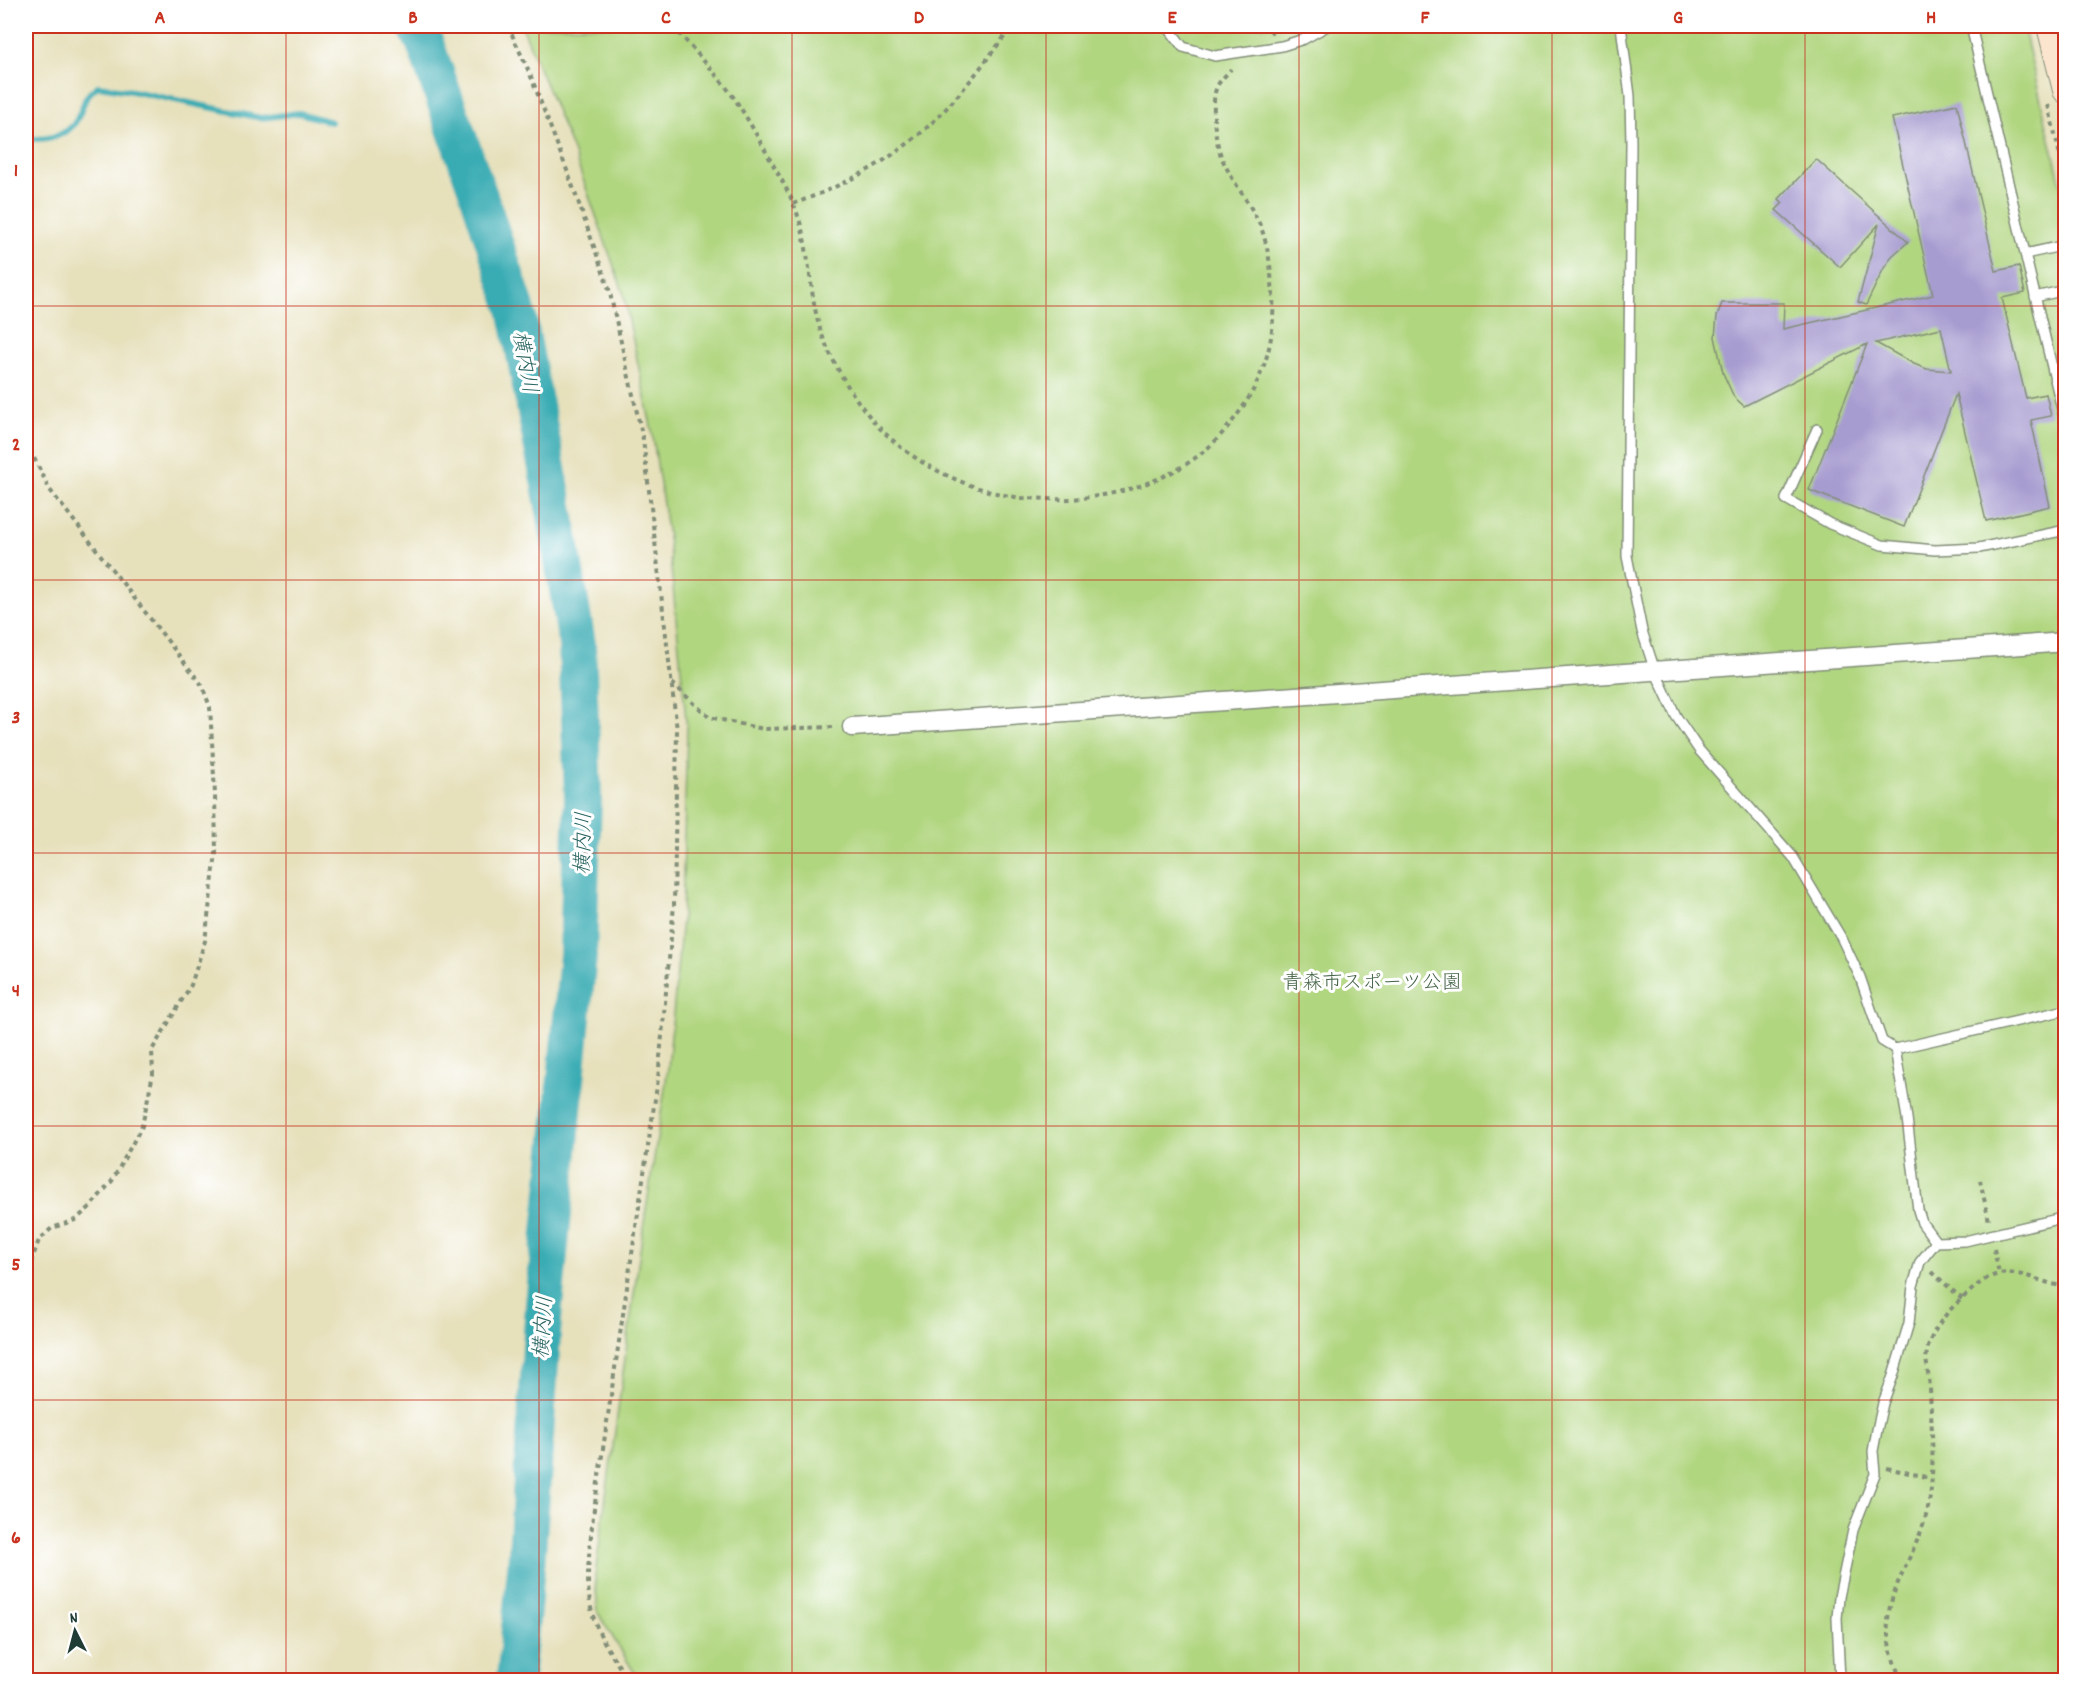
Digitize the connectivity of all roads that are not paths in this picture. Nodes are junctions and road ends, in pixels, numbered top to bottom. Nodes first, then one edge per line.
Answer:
1 (1167, 26) edge
2 (1327, 26) edge
3 (1621, 26) edge
4 (1971, 26) edge
5 (2050, 26) edge
6 (2066, 90) edge
7 (2066, 245) edge
8 (2025, 254) junction
9 (2066, 290) edge
10 (2035, 297) junction
11 (2066, 426) edge
12 (1816, 429) dead end
13 (2066, 530) edge
14 (2066, 642) edge
15 (1655, 671) junction
16 (852, 727) road end
17 (2066, 1010) edge
18 (1895, 1049) junction
19 (2066, 1217) edge
20 (1936, 1242) junction
21 (1840, 1680) edge

1 - 2 lane
3 - 15 lane
4 - 8 lane
5 - 6 street
7 - 8 lane
8 - 10 lane
9 - 10 lane
10 - 11 lane
12 - 13 lane
14 - 15 street
15 - 16 street
15 - 18 lane
17 - 18 lane
18 - 20 lane
19 - 20 lane
20 - 21 lane

